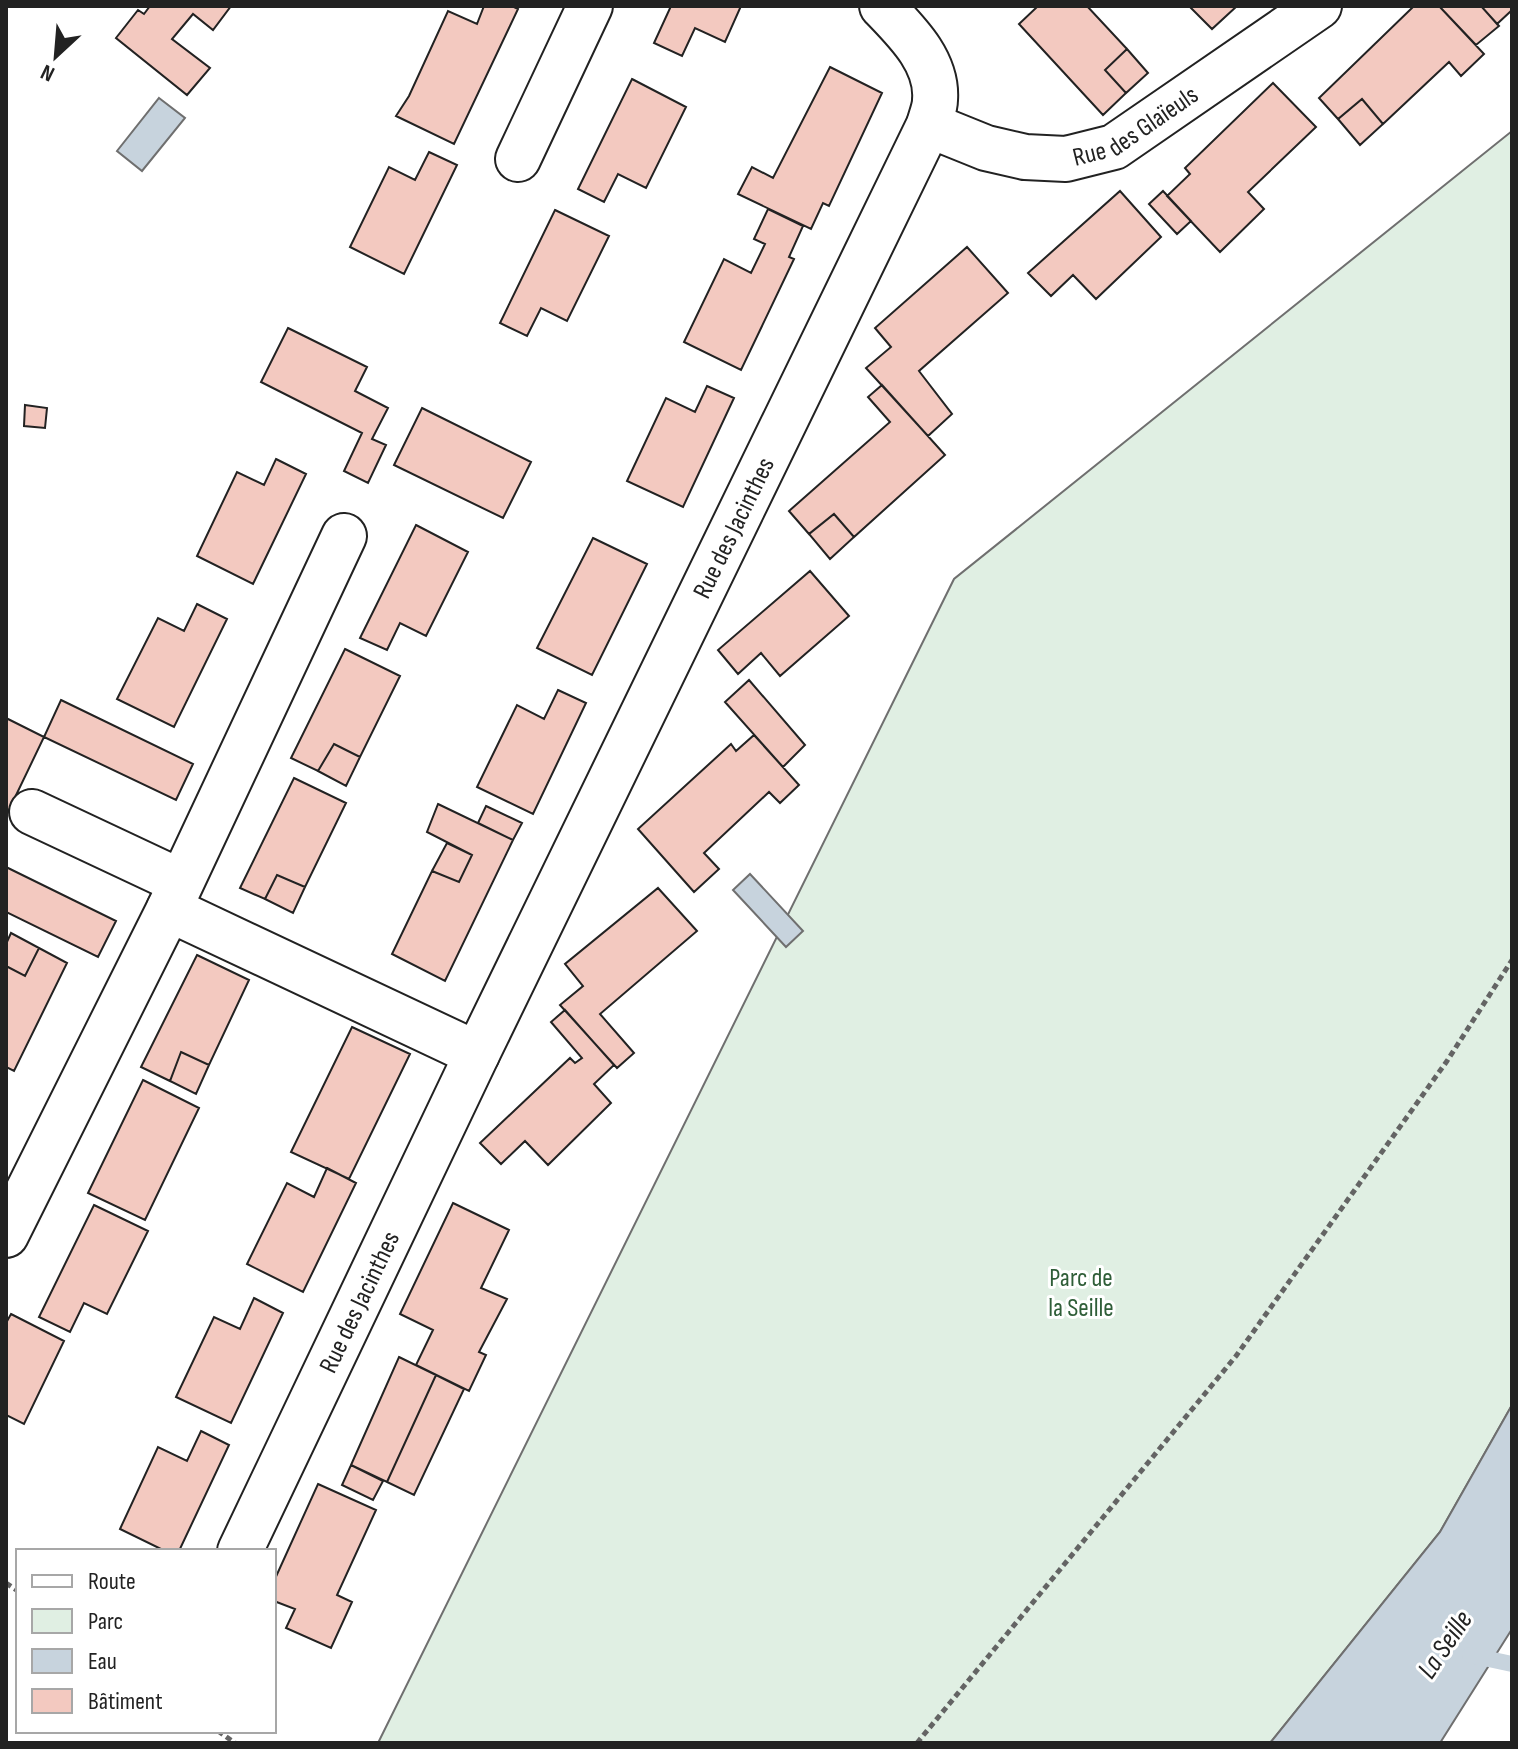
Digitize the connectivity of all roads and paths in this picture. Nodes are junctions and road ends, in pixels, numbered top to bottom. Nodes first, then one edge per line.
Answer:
1 (590, 6) edge
2 (882, 6) edge
3 (1319, 6) edge
4 (929, 125) junction
5 (518, 159) dead end
6 (344, 536) dead end
7 (32, 812) dead end
8 (175, 895) junction
9 (1512, 960) edge
10 (477, 1054) junction
11 (6, 1235) edge
12 (241, 1549) edge
13 (917, 1743) edge

1 - 5 street
2 - 4 street, Rue des Jacinthes
3 - 4 street, Rue des Glaïeuls
4 - 10 street, Rue des Jacinthes
6 - 8 street
7 - 8 street
8 - 10 street
8 - 11 street
9 - 13 path
10 - 12 street, Rue des Jacinthes

